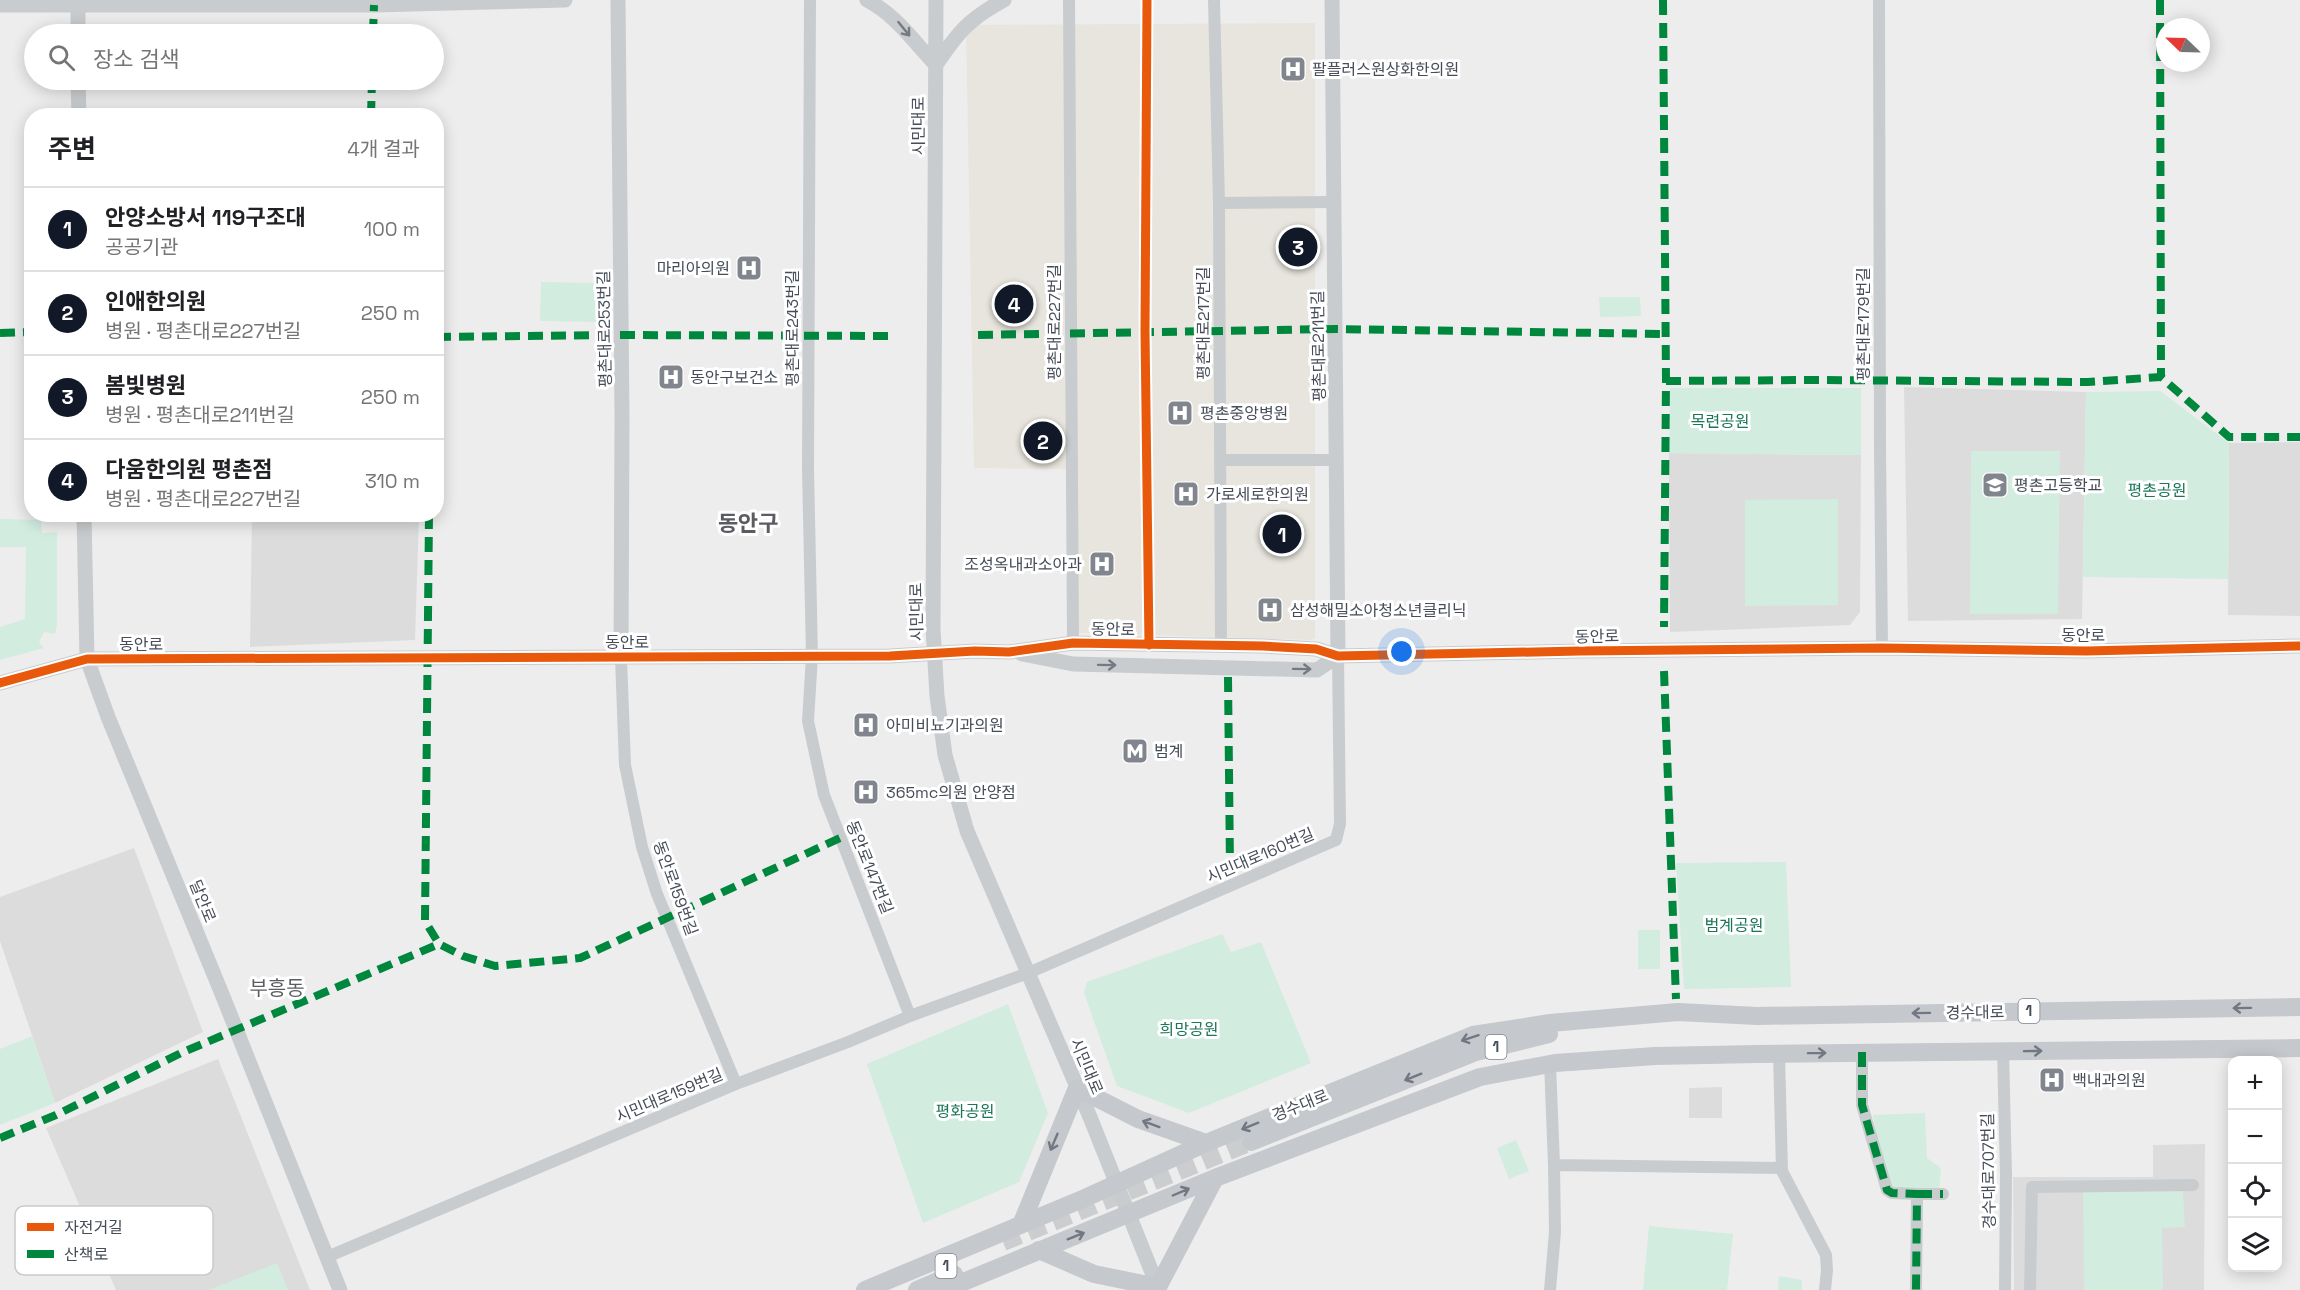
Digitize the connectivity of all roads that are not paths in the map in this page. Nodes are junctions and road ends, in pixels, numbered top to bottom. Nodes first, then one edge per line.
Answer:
1 (565, 0) edge
2 (618, 0) edge
3 (810, 0) edge
4 (867, 0) edge
5 (936, 0) edge
6 (1004, 0) edge
7 (1069, 0) edge
8 (1214, 0) edge
9 (1332, 0) edge
10 (1879, 0) edge
11 (78, 3) edge
12 (0, 5) edge
13 (78, 24) edge
14 (936, 65) junction
15 (78, 90) edge
16 (79, 108) edge
17 (1334, 202) junction
18 (1219, 203) junction
19 (1220, 460) junction
20 (1337, 460) junction
21 (84, 522) edge
22 (1073, 644) junction
23 (1221, 646) junction
24 (2300, 646) edge
25 (1882, 648) junction
26 (1009, 652) junction
27 (934, 653) junction
28 (812, 656) junction
29 (1338, 656) junction
30 (621, 657) junction
31 (87, 659) junction
32 (0, 683) edge
33 (1028, 973) junction
34 (2300, 1007) edge
35 (910, 1016) junction
36 (1757, 1016) junction
37 (2300, 1048) edge
38 (2003, 1051) junction
39 (1862, 1053) junction
40 (1758, 1054) junction
41 (1779, 1054) junction
42 (1550, 1064) junction
43 (736, 1084) junction
44 (1077, 1089) junction
45 (1206, 1143) junction
46 (1554, 1165) junction
47 (1781, 1168) junction
48 (1215, 1178) junction
49 (1115, 1184) junction
50 (2193, 1185) dead end
51 (1917, 1194) junction
52 (1942, 1194) dead end
53 (1127, 1215) junction
54 (1021, 1225) junction
55 (1039, 1250) junction
56 (327, 1257) junction
57 (1159, 1289) edge
58 (340, 1290) edge
59 (865, 1290) edge
60 (888, 1290) edge
61 (917, 1290) edge
62 (944, 1290) edge
63 (1550, 1290) edge
64 (1825, 1290) edge
65 (1916, 1290) edge
66 (2005, 1290) edge
67 (2030, 1290) edge

1 - 11 street
2 - 30 street, 평촌대로253번길
3 - 28 street, 평촌대로243번길
4 -> 14 street
5 - 14 street, 시민대로
6 - 14 street
7 - 22 street, 평촌대로227번길
8 - 18 street, 평촌대로217번길
9 - 17 street, 평촌대로211번길
10 - 25 street, 평촌대로179번길
11 - 12 street
11 - 13 street
14 - 27 street, 시민대로
15 - 16 street
17 - 18 street
17 - 20 street, 평촌대로211번길
18 - 19 street, 평촌대로217번길
19 - 20 street
19 - 23 street, 평촌대로217번길
20 - 29 street, 평촌대로211번길
21 - 31 street, 달안로
22 - 23 street, 동안로
22 - 26 street, 동안로
23 - 29 street, 동안로
24 - 25 street, 동안로
25 - 29 street, 동안로
26 - 27 street, 동안로
26 -> 29 street, 동안로
27 - 28 street, 동안로
27 - 33 street, 시민대로
28 - 30 street, 동안로
28 - 35 street, 동안로147번길
29 - 33 street, 시민대로160번길
30 - 31 street, 동안로
30 - 43 street, 동안로159번길
31 - 32 street, 동안로
31 - 56 street, 달안로
33 - 35 street, 시민대로159번길
33 - 44 street, 시민대로
34 -> 36 main road, 경수대로 / 1
35 - 43 street, 시민대로159번길
36 -> 40 main road, 경수대로 / 1
36 -> 45 main road, 경수대로
38 -> 37 main road, 경수대로 / 1
38 - 39 main road, 경수대로 / 1
38 - 66 street, 경수대로707번길
41 -> 39 main road, 경수대로 / 1
39 - 51 street
40 - 41 main road, 경수대로 / 1
40 - 42 main road, 경수대로
41 - 47 street
42 - 46 street
42 - 48 main road, 경수대로
43 - 56 street, 시민대로159번길
45 -> 44 main road
44 - 49 street, 시민대로
44 -> 54 main road
45 - 49 main road, 경수대로
46 - 47 street
46 - 63 street
47 - 64 street
53 -> 48 main road, 경수대로
48 - 57 main road
49 - 53 street, 시민대로
49 - 54 main road, 경수대로
50 - 67 street
51 - 52 street
51 - 65 street
55 -> 53 main road, 경수대로
53 - 57 street, 시민대로
54 - 59 main road, 경수대로
55 - 57 main road
55 - 62 main road, 경수대로
56 - 58 street, 달안로
60 - 61 main road, 1

